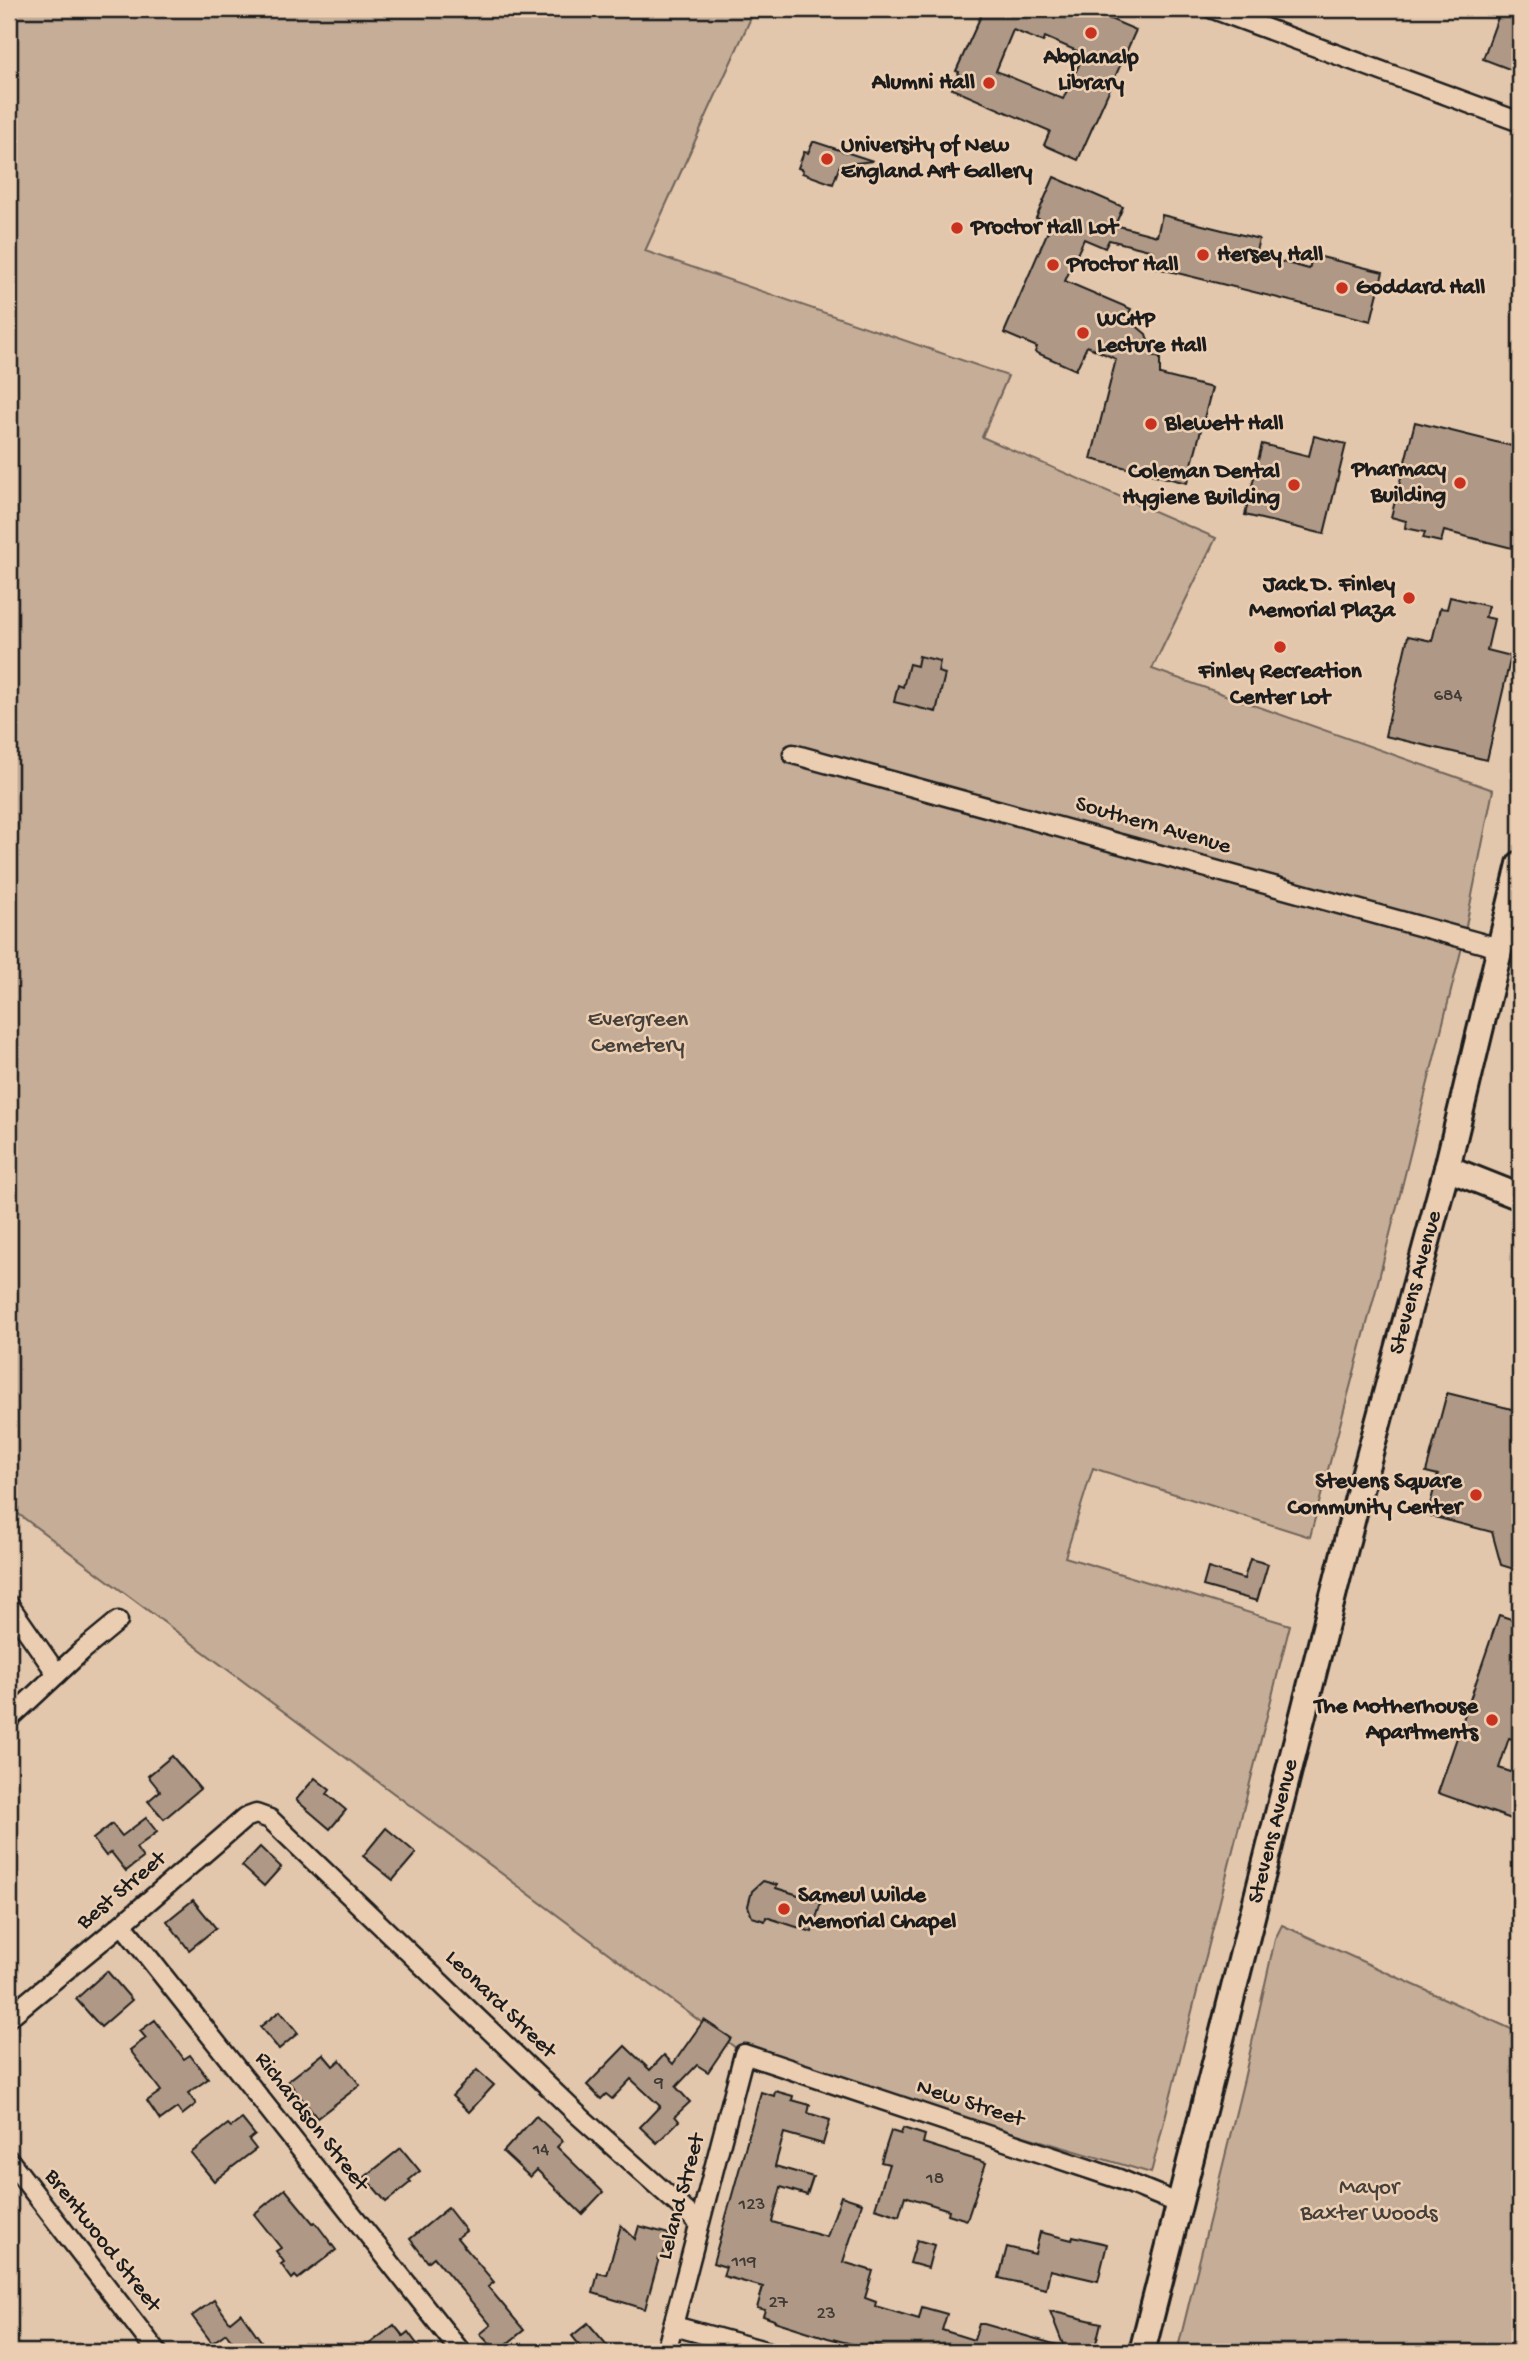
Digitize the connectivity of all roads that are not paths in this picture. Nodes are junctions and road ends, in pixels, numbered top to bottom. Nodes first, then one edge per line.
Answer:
1 (1213, 9) edge
2 (1520, 122) edge
3 (793, 754) dead end
4 (1520, 864) edge
5 (1514, 915) edge
6 (1499, 948) junction
7 (1447, 1168) junction
8 (1520, 1197) edge
9 (9, 1605) edge
10 (118, 1621) dead end
11 (57, 1674) junction
12 (9, 1719) edge
13 (270, 1819) joint
14 (122, 1924) junction
15 (9, 2017) edge
16 (744, 2054) joint
17 (9, 2160) edge
18 (1180, 2204) junction
19 (699, 2223) junction
20 (674, 2326) junction
21 (157, 2352) edge
22 (461, 2352) edge
23 (667, 2352) edge
24 (769, 2352) edge
25 (1142, 2352) edge

1 - 2 street
3 - 6 street, Southern Avenue
4 - 5 main road, Stevens Avenue
5 - 6 main road, Stevens Avenue
6 - 7 main road, Stevens Avenue
7 - 8 main road
7 - 18 main road, Stevens Avenue
9 - 11 street
10 - 11 street
11 - 12 street
13 - 14 street, Best Street
13 - 19 street, Leonard Street
14 - 15 street, Best Street
14 - 22 street, Richardson Street
16 - 18 street, New Street
16 - 19 street, Leland Street
17 - 21 street, Brentwood Street
18 - 25 main road, Stevens Avenue
19 - 20 street, Leland Street
20 - 23 street, Leland Street
20 - 24 street

